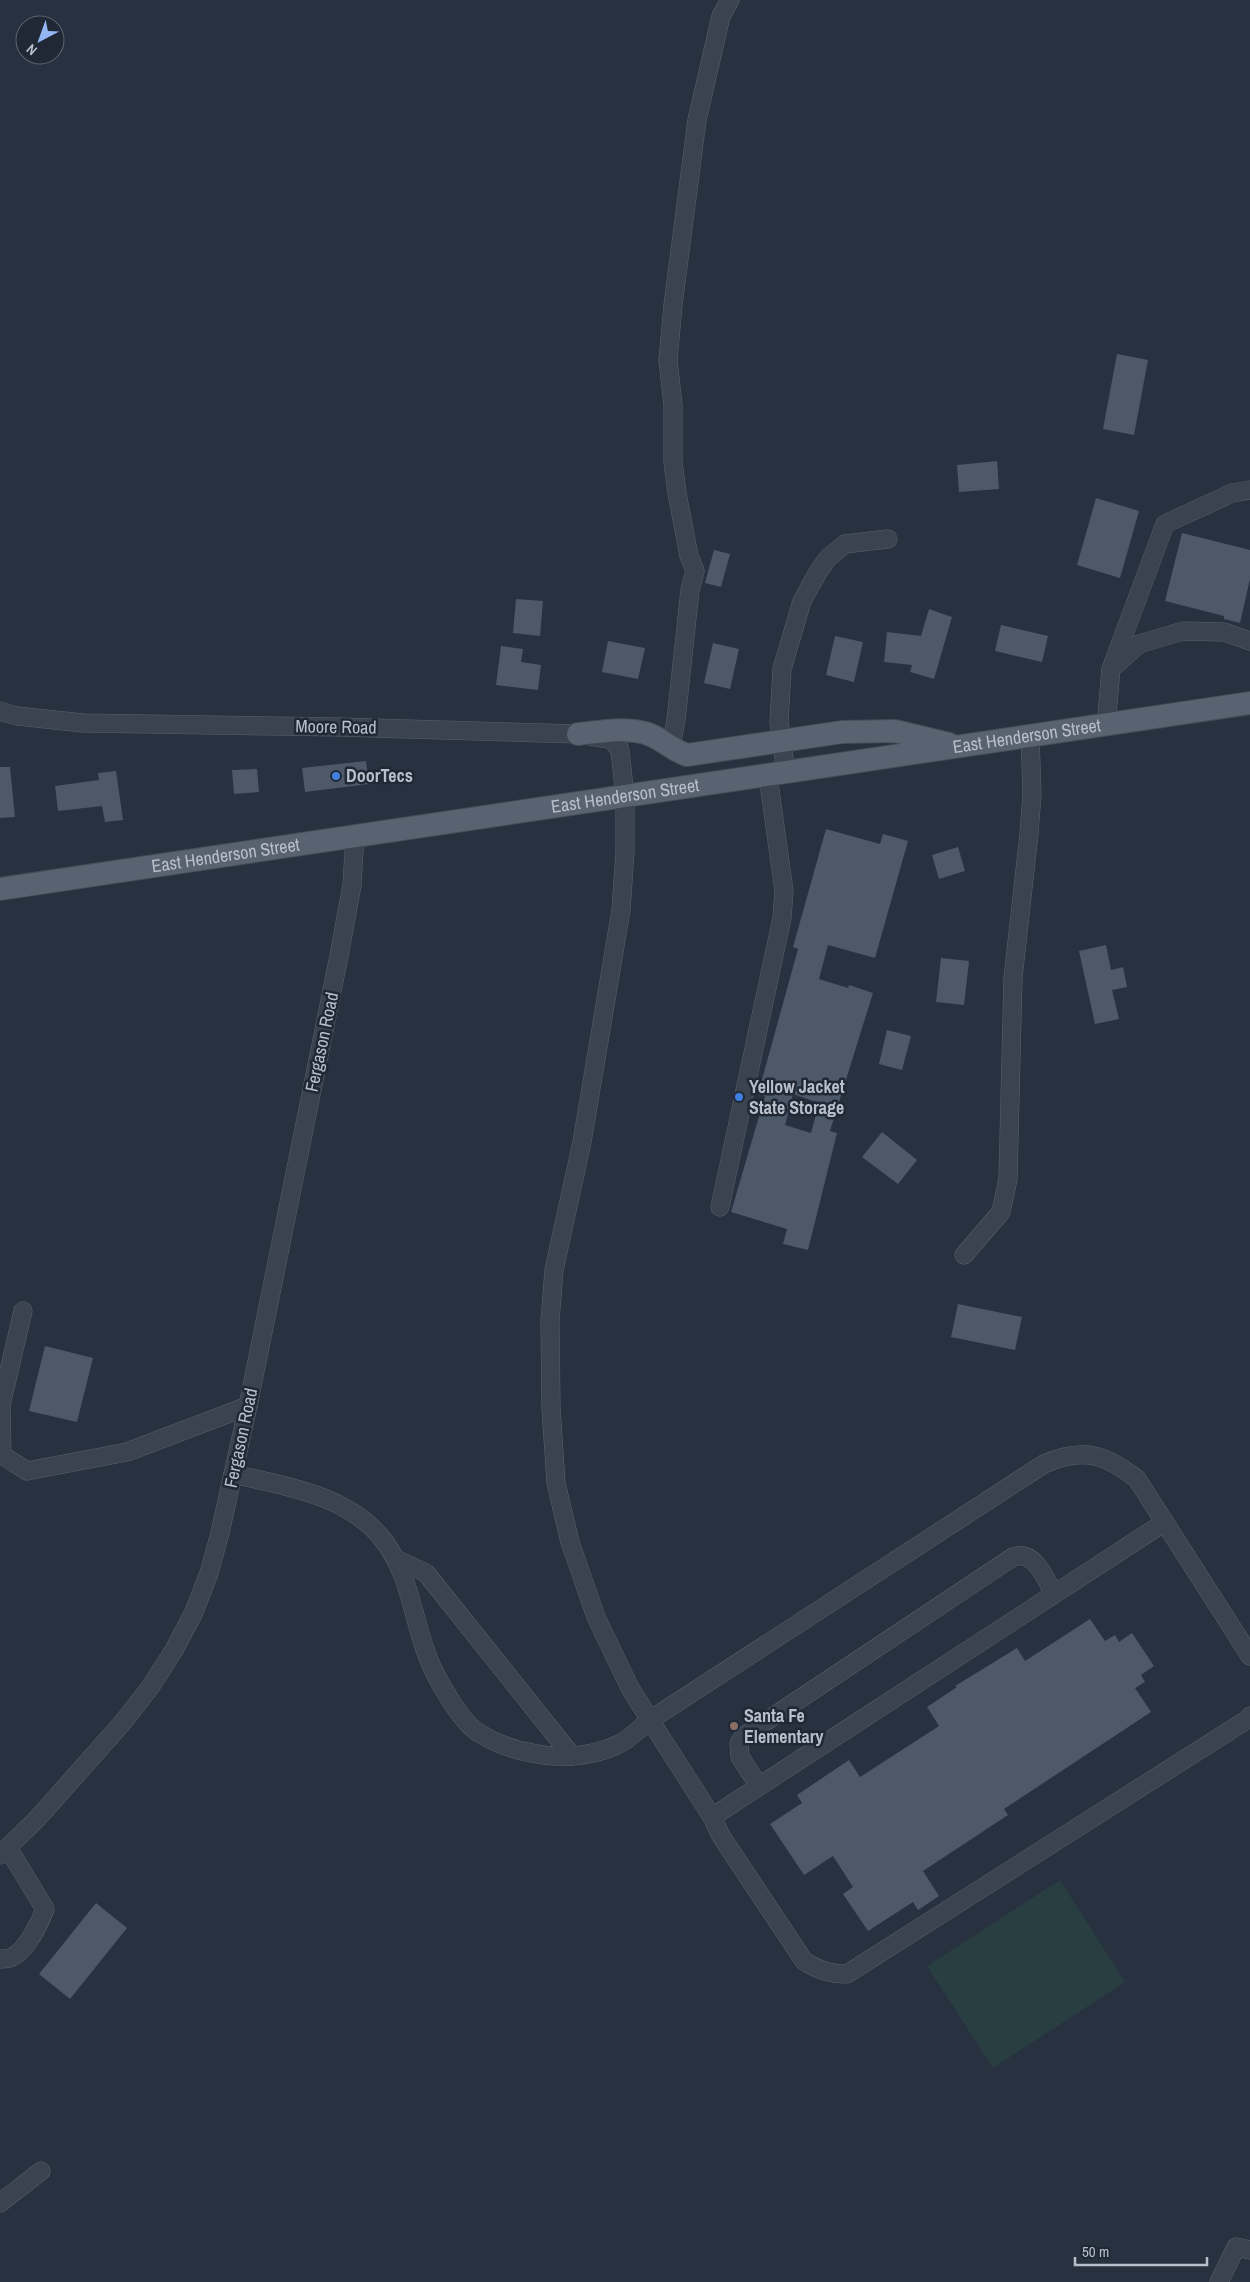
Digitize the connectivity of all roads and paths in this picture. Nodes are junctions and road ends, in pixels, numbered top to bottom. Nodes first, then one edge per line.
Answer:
1 (730, 0) edge
2 (1250, 490) edge
3 (888, 539) dead end
4 (1250, 641) edge
5 (1111, 670) junction
6 (1250, 703) edge
7 (0, 711) edge
8 (1106, 725) junction
9 (578, 734) junction
10 (1030, 736) junction
11 (782, 741) junction
12 (667, 745) junction
13 (959, 747) junction
14 (777, 774) junction
15 (626, 797) junction
16 (355, 836) junction
17 (0, 889) edge
18 (720, 1208) dead end
19 (964, 1255) dead end
20 (23, 1311) dead end
21 (248, 1406) junction
22 (233, 1474) junction
23 (1165, 1522) junction
24 (396, 1559) junction
25 (1054, 1594) junction
26 (1250, 1656) edge
27 (1250, 1716) edge
28 (650, 1720) junction
29 (572, 1756) junction
30 (759, 1786) junction
31 (712, 1817) junction
32 (4, 1851) edge
33 (0, 1959) edge
34 (41, 2171) dead end
35 (0, 2203) edge
36 (1250, 2250) edge
37 (1219, 2282) edge

1 - 12 street
2 - 5 street
3 - 11 street
4 - 5 street
5 - 8 street
6 - 8 main road, East Henderson Street
7 - 9 street, Moore Road
8 - 10 main road, East Henderson Street
9 - 12 main road
9 - 15 street, Moore Road
10 - 13 main road, East Henderson Street
10 - 19 street
11 - 12 main road
11 - 13 main road
11 - 14 street
13 - 14 main road, East Henderson Street
14 - 15 main road, East Henderson Street
14 - 18 street
15 - 16 main road, East Henderson Street
15 - 28 street, Moore Road
16 - 17 main road, East Henderson Street
16 - 21 street, Fergason Road
20 - 21 street
21 - 22 street, Fergason Road
22 - 24 street
22 - 32 street, Fergason Road
23 - 25 street
23 - 26 street
23 - 28 street
24 - 29 street
24 - 29 street
25 - 30 street
25 - 30 street
27 - 31 street, Moore Road
28 - 29 street
28 - 31 street, Moore Road
30 - 31 street
32 - 33 street
34 - 35 street
36 - 37 street

